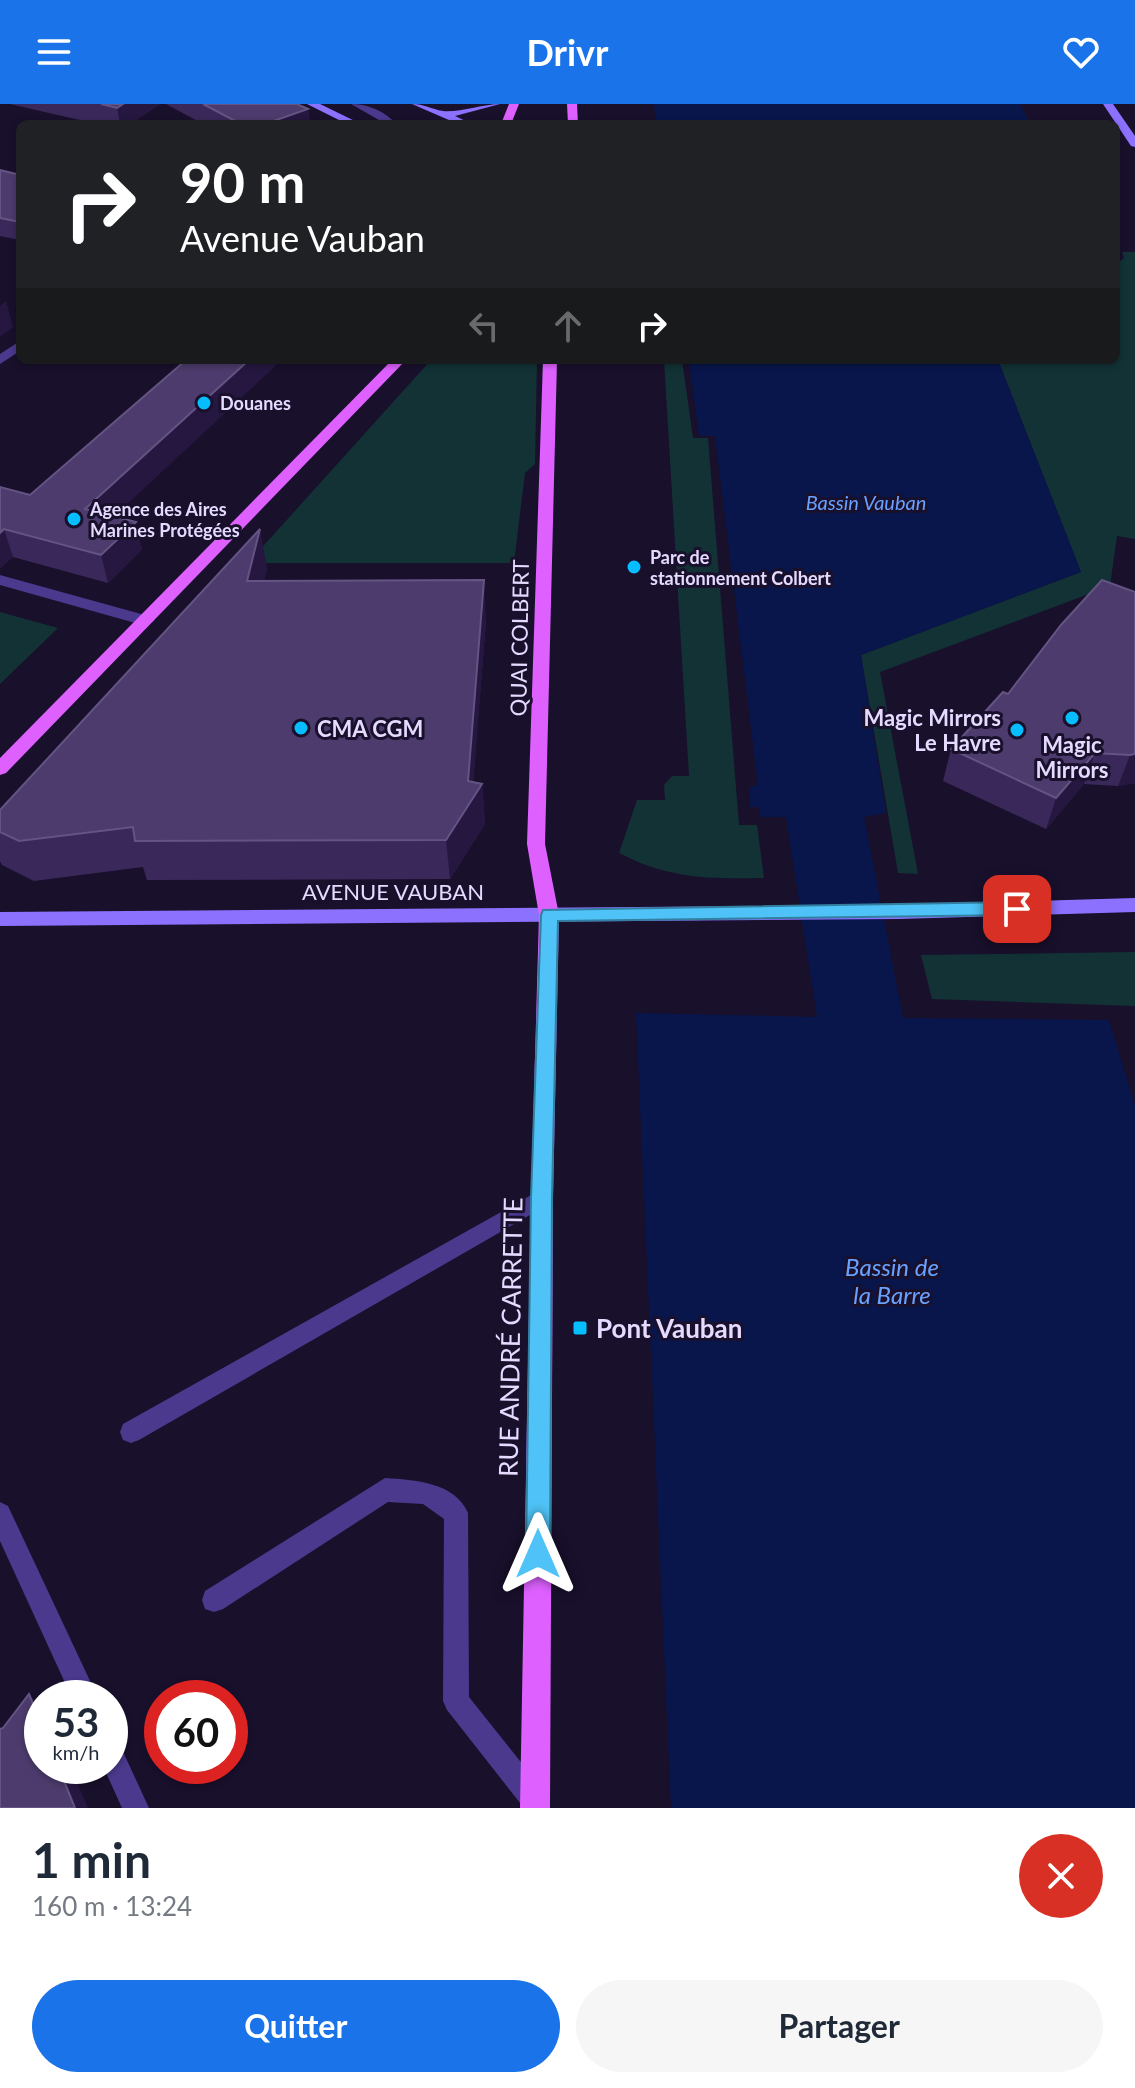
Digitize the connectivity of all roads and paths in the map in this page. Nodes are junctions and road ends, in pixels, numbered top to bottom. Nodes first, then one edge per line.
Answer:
1 (312, 104) edge
2 (356, 104) edge
3 (417, 104) edge
4 (495, 104) edge
5 (443, 115) junction
6 (347, 120) edge
7 (388, 120) edge
8 (456, 120) edge
9 (1120, 122) edge
10 (1135, 144) edge
11 (395, 364) edge
12 (550, 364) edge
13 (0, 580) edge
14 (146, 621) junction
15 (0, 769) edge
16 (1135, 905) edge
17 (549, 915) junction
18 (0, 919) edge
19 (542, 1198) junction
20 (131, 1432) dead end
21 (0, 1514) edge
22 (214, 1600) dead end
23 (77, 1680) edge
24 (125, 1784) edge
25 (535, 1804) edge
26 (136, 1808) edge

1 - 6 main road
2 - 7 lane
3 - 5 main road
4 - 5 main road
5 - 8 main road
9 - 10 main road
11 - 14 main road
12 - 17 main road, QUAI COLBERT
13 - 14 street
14 - 15 main road
16 - 17 main road, AVENUE VAUBAN
17 - 18 main road, AVENUE VAUBAN
17 - 19 main road, RUE ANDRÉ CARRETTE
19 - 20 lane
19 - 25 main road, RUE ANDRÉ CARRETTE
21 - 23 lane
22 - 25 lane
24 - 26 lane

